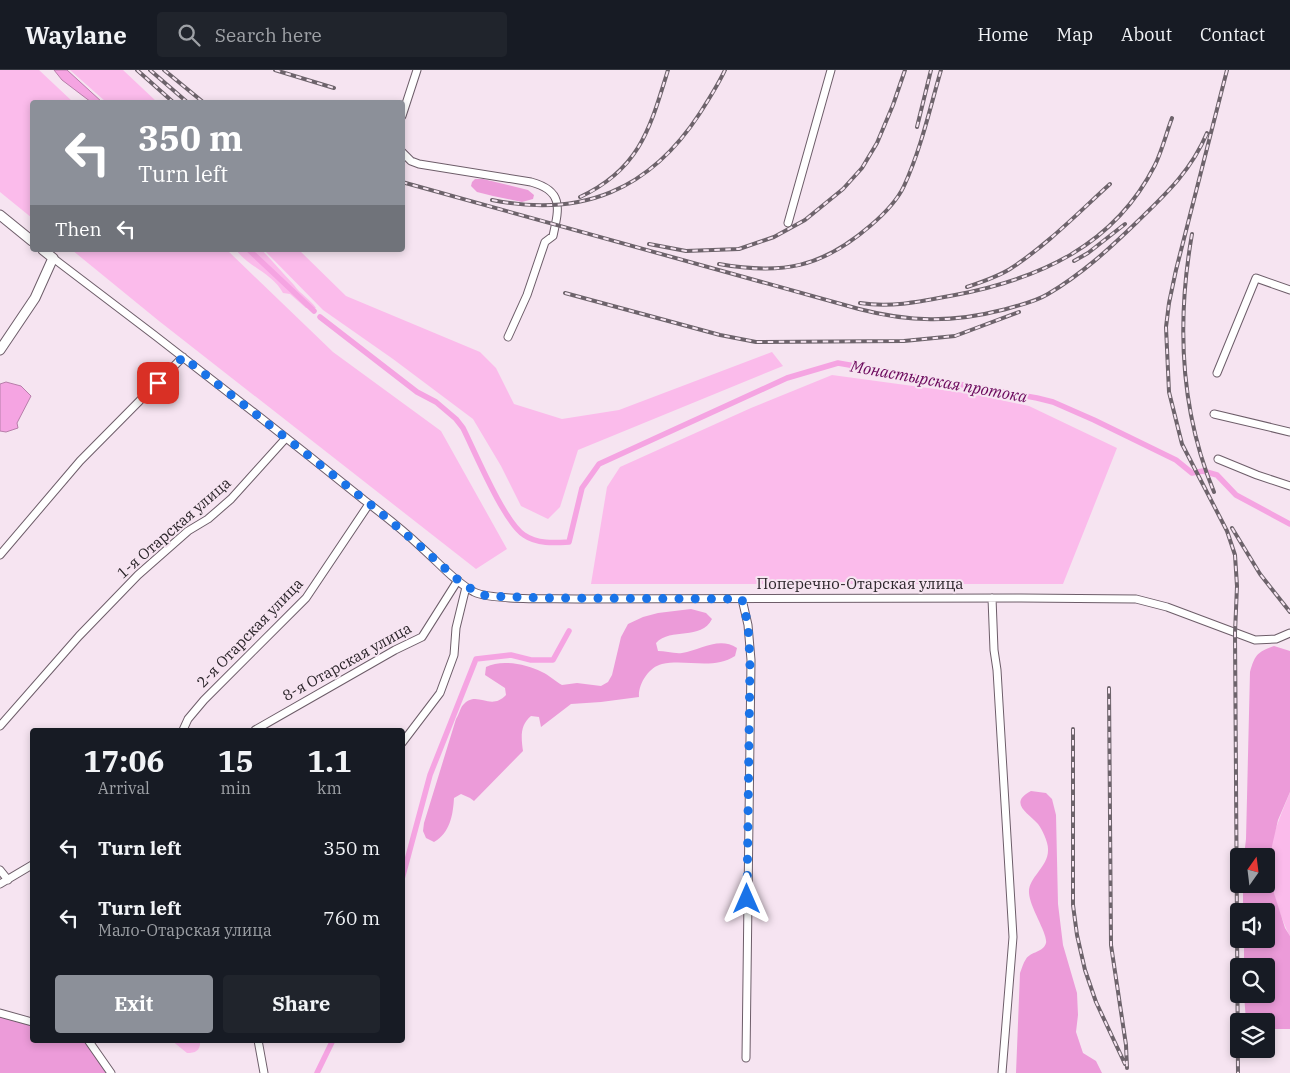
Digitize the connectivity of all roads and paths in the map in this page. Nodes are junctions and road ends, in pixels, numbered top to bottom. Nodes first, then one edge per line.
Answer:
1 (417, 70) edge
2 (830, 70) edge
3 (405, 107) edge
4 (405, 155) edge
5 (0, 214) edge
6 (788, 223) dead end
7 (30, 239) edge
8 (46, 252) edge
9 (53, 258) junction
10 (1290, 290) edge
11 (508, 337) dead end
12 (0, 350) edge
13 (183, 357) junction
14 (1217, 373) dead end
15 (1214, 414) dead end
16 (1290, 432) edge
17 (286, 438) junction
18 (1218, 458) dead end
19 (1290, 486) edge
20 (370, 504) junction
21 (0, 555) edge
22 (458, 580) junction
23 (466, 587) junction
24 (992, 598) junction
25 (742, 599) junction
26 (1290, 633) edge
27 (0, 726) edge
28 (184, 728) edge
29 (258, 728) edge
30 (405, 739) edge
31 (30, 867) edge
32 (0, 870) edge
33 (8, 880) junction
34 (0, 884) edge
35 (0, 1013) edge
36 (30, 1021) edge
37 (90, 1043) edge
38 (259, 1043) edge
39 (746, 1058) dead end
40 (111, 1073) edge
41 (264, 1073) edge
42 (1002, 1073) edge

1 - 3 street
2 - 6 street
4 - 11 street
5 - 7 street
8 - 9 street, Поперечно-Отарская улица
9 - 12 street
9 - 13 street, Поперечно-Отарская улица
10 - 14 street
13 - 17 street, Поперечно-Отарская улица
13 - 21 street
15 - 16 street
17 - 20 street, Поперечно-Отарская улица
17 - 27 street, 1-я Отарская улица
18 - 19 street
20 - 22 street, Поперечно-Отарская улица
20 - 28 street, 2-я Отарская улица
22 - 23 street, Поперечно-Отарская улица
22 - 29 street, 8-я Отарская улица
23 - 25 street, Поперечно-Отарская улица
23 - 30 street
24 - 25 street, Поперечно-Отарская улица
24 - 26 street, Поперечно-Отарская улица
24 - 42 street
25 - 39 street
31 - 33 street
32 - 33 street
33 - 34 street
35 - 36 street
37 - 40 street
38 - 41 street

